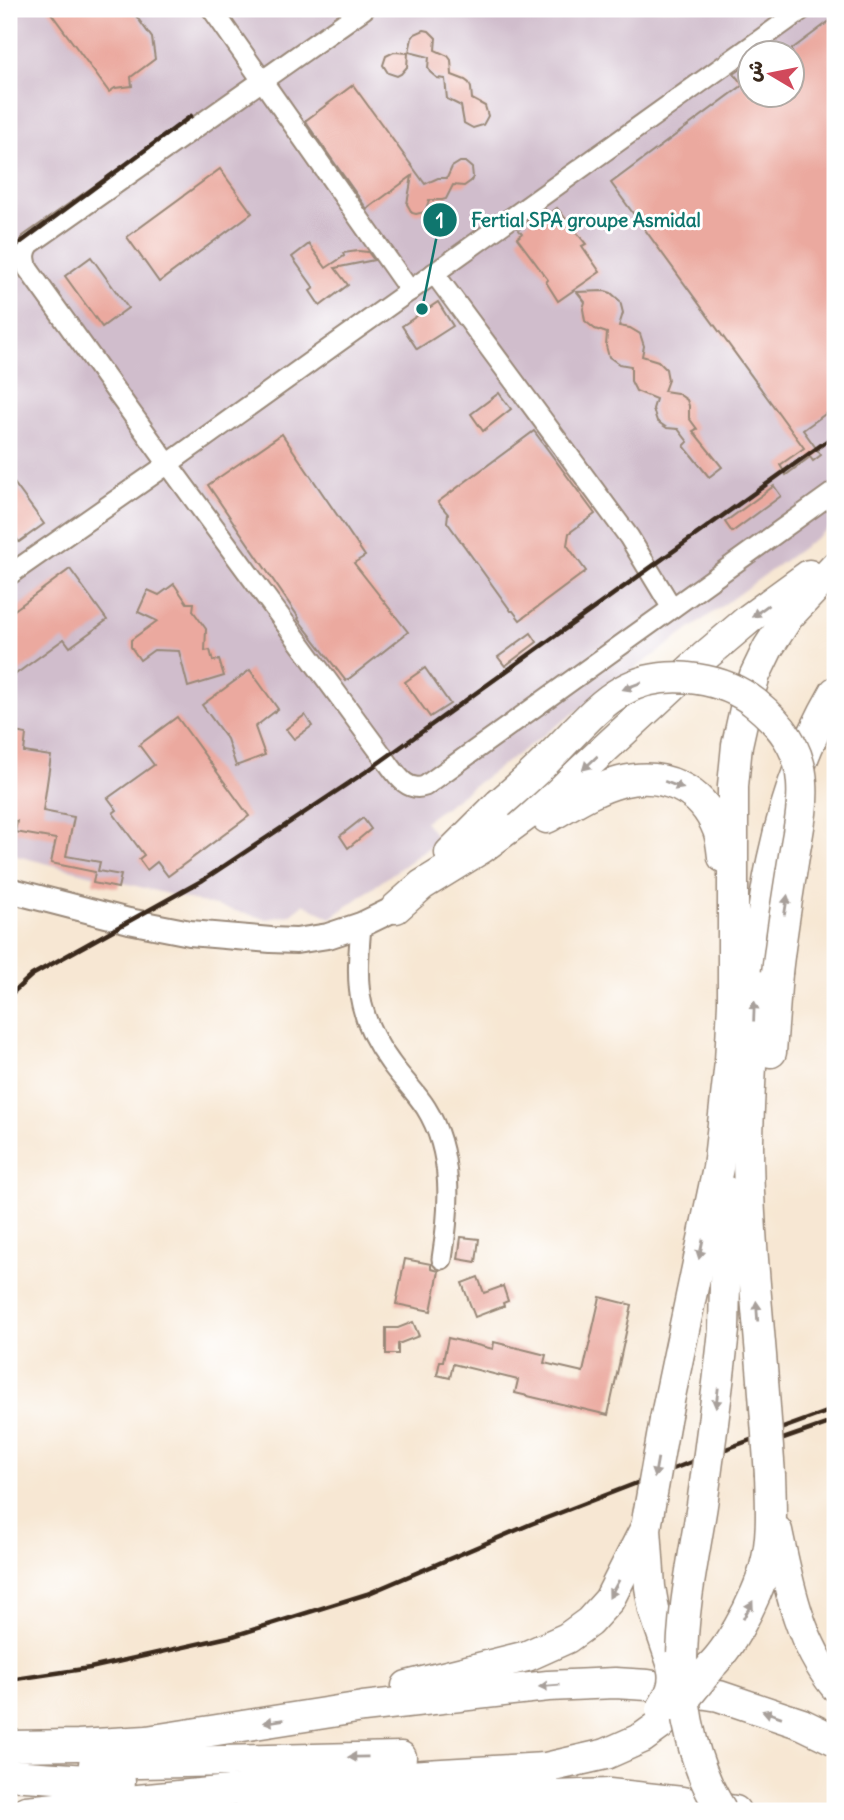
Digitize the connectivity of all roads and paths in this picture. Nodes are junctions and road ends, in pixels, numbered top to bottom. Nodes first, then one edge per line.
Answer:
1 (212, 9) edge
2 (363, 9) edge
3 (803, 9) edge
4 (262, 81) junction
5 (434, 273) junction
6 (410, 291) junction
7 (169, 464) junction
8 (835, 491) edge
9 (835, 557) edge
10 (835, 567) edge
11 (9, 575) edge
12 (672, 608) junction
13 (835, 692) edge
14 (422, 885) junction
15 (9, 890) edge
16 (396, 908) junction
17 (360, 925) junction
18 (733, 939) junction
19 (730, 1062) junction
20 (748, 1144) junction
21 (442, 1259) dead end
22 (771, 1507) junction
23 (647, 1522) junction
24 (670, 1658) junction
25 (710, 1667) junction
26 (835, 1686) edge
27 (363, 1707) junction
28 (669, 1710) junction
29 (9, 1725) edge
30 (217, 1729) junction
31 (835, 1740) edge
32 (9, 1746) edge
33 (9, 1759) edge
34 (9, 1775) edge
35 (340, 1780) junction
36 (26, 1811) edge
37 (251, 1811) edge
38 (722, 1811) edge
39 (735, 1811) edge

1 - 4 lane
2 - 4 lane
3 - 5 lane
4 - 6 lane
4 - 7 lane
5 - 6 lane
5 - 12 lane
6 - 7 lane
7 - 11 lane
7 - 12 lane
8 - 12 lane
9 -> 14 highway
10 - 18 highway
20 -> 13 highway
14 - 16 highway
20 -> 14 highway, bridge
15 - 17 main road
16 - 17 main road
16 -> 18 highway
17 - 21 lane
18 - 19 highway
19 -> 23 highway, bridge
19 -> 38 highway, bridge
22 -> 20 highway, bridge
25 -> 22 highway
22 - 26 highway
23 - 24 highway
23 -> 27 highway
24 - 25 highway
24 - 28 highway, bridge
25 - 28 highway, bridge
27 -> 30 highway
31 -> 27 highway
28 -> 33 highway
28 - 35 highway
29 - 30 highway
30 - 32 highway
34 - 35 highway
35 - 36 highway
37 - 39 highway

